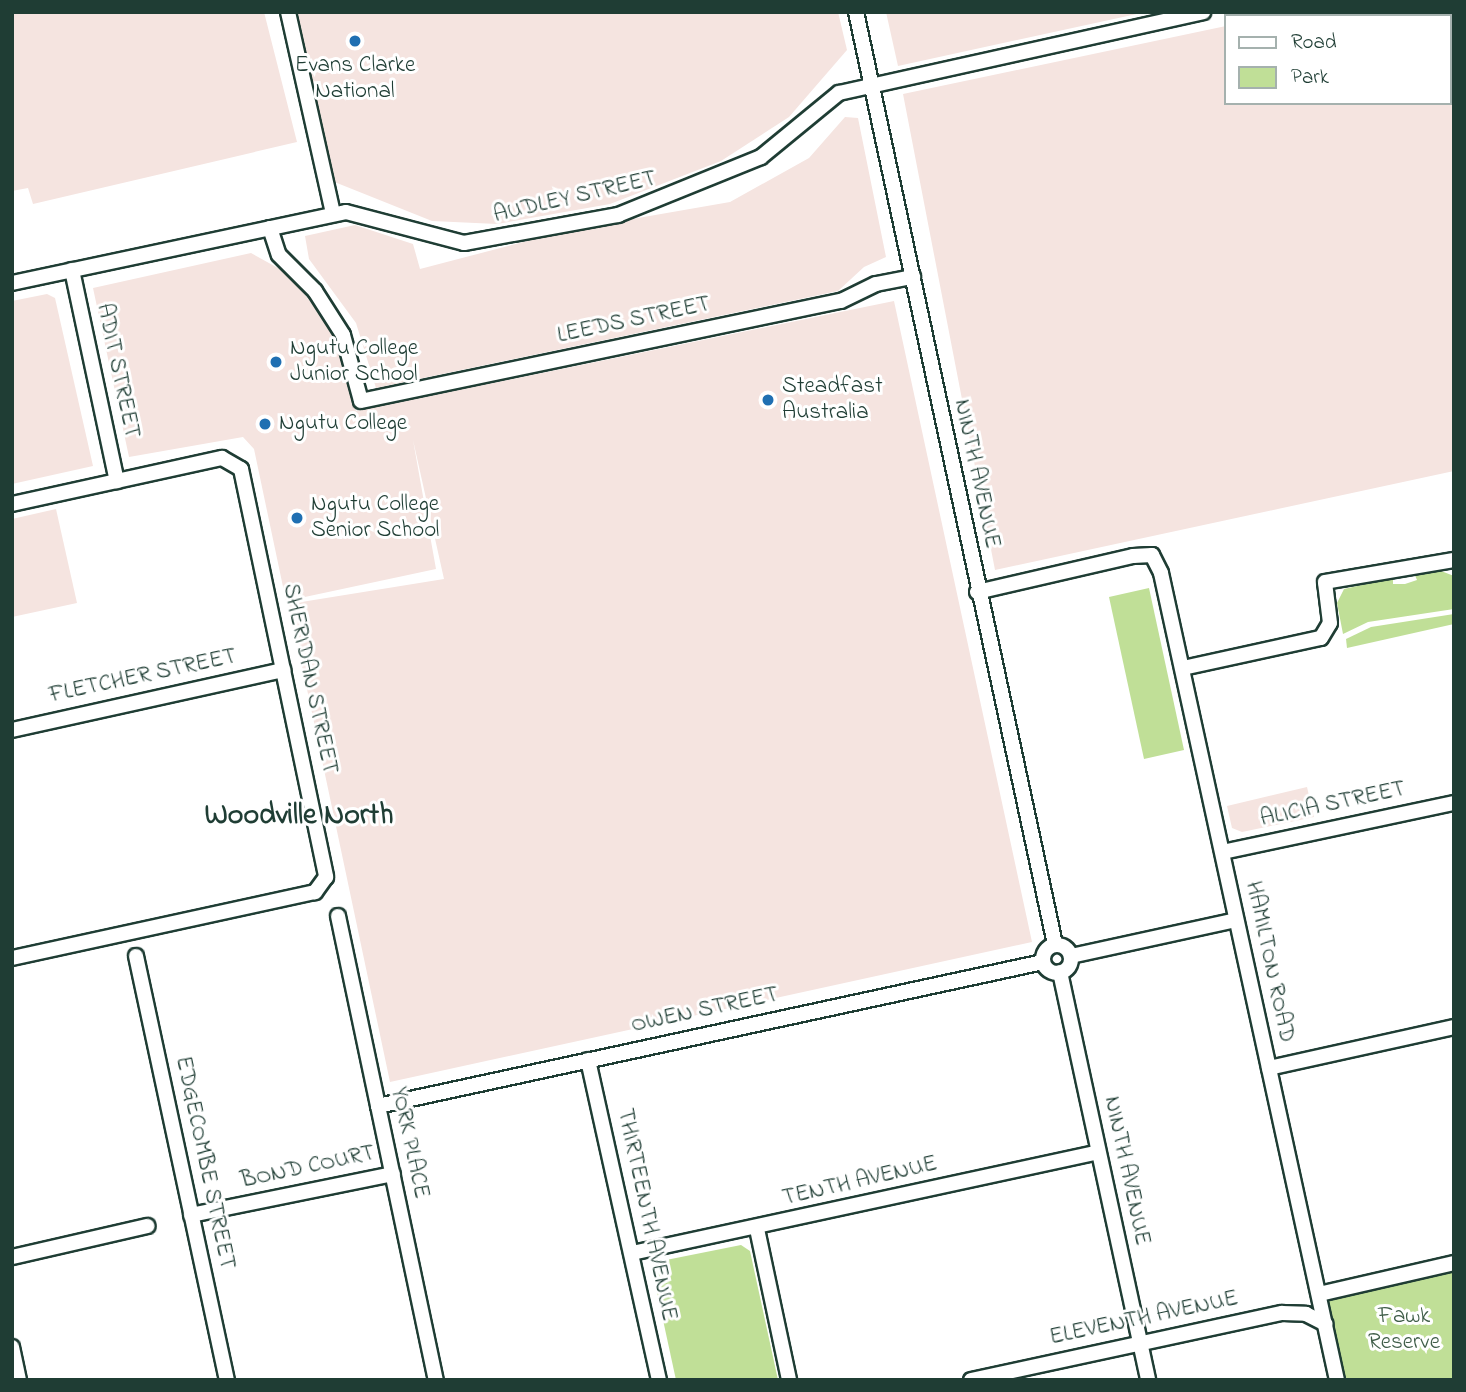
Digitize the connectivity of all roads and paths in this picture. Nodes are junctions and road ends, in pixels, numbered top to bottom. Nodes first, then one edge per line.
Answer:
1 (288, 12) edge
2 (856, 12) edge
3 (1203, 12) edge
4 (871, 84) junction
5 (333, 214) junction
6 (270, 228) junction
7 (72, 270) junction
8 (913, 277) junction
9 (12, 284) edge
10 (117, 481) junction
11 (12, 504) edge
12 (1454, 560) edge
13 (977, 592) junction
14 (1183, 668) junction
15 (283, 670) junction
16 (12, 730) edge
17 (1454, 803) edge
18 (1223, 852) junction
19 (338, 916) dead end
20 (1236, 920) junction
21 (1055, 944) junction
22 (136, 956) dead end
23 (1071, 956) junction
24 (12, 958) edge
25 (1043, 962) junction
26 (1060, 972) junction
27 (1454, 1027) edge
28 (588, 1060) junction
29 (1269, 1068) junction
30 (378, 1106) junction
31 (1098, 1152) junction
32 (393, 1174) junction
33 (191, 1215) junction
34 (147, 1226) dead end
35 (757, 1229) junction
36 (632, 1253) junction
37 (12, 1256) edge
38 (1454, 1264) edge
39 (1319, 1294) junction
40 (1326, 1324) junction
41 (1140, 1344) junction
42 (12, 1346) edge
43 (19, 1380) edge
44 (227, 1380) edge
45 (436, 1380) edge
46 (659, 1380) edge
47 (789, 1380) edge
48 (971, 1380) edge
49 (1148, 1380) edge
50 (1337, 1380) edge

1 - 5 street
2 - 4 street, NINTH AVENUE
3 - 4 street, AUDLEY STREET
4 - 5 street, AUDLEY STREET
4 - 8 street, NINTH AVENUE
5 - 6 street, AUDLEY STREET
6 - 7 street, AUDLEY STREET
6 - 8 street, LEEDS STREET
7 - 9 street, AUDLEY STREET
7 - 10 street, ADIT STREET
8 - 13 street, NINTH AVENUE
10 - 11 street
10 - 15 street, SHERIDAN STREET
12 - 14 street
13 - 14 street, HAMILTON ROAD
13 - 21 street, NINTH AVENUE
14 - 18 street, HAMILTON ROAD
15 - 16 street, FLETCHER STREET
15 - 24 street, SHERIDAN STREET
17 - 18 street, ALICIA STREET
18 - 20 street, HAMILTON ROAD
19 - 30 street, YORK PLACE
20 - 23 street
20 - 29 street, HAMILTON ROAD
21 - 23 street
21 - 25 street
22 - 33 street, EDGECOMBE STREET
23 - 26 street
25 - 26 street
25 - 28 street, OWEN STREET
26 - 31 street, NINTH AVENUE
27 - 29 street
28 - 30 street, OWEN STREET
28 - 36 street, THIRTEENTH AVENUE
29 - 39 street, HAMILTON ROAD
30 - 32 street, YORK PLACE
31 - 35 street, TENTH AVENUE
31 - 41 street, NINTH AVENUE
32 - 33 street, BOND COURT
32 - 45 street, YORK PLACE
33 - 44 street, EDGECOMBE STREET
34 - 37 street
35 - 36 street, TENTH AVENUE
35 - 47 street
36 - 46 street, THIRTEENTH AVENUE
38 - 39 street
39 - 40 street, HAMILTON ROAD
40 - 41 street, ELEVENTH AVENUE
40 - 50 street, HAMILTON ROAD
41 - 48 street, ELEVENTH AVENUE
41 - 49 street, NINTH AVENUE
42 - 43 street

